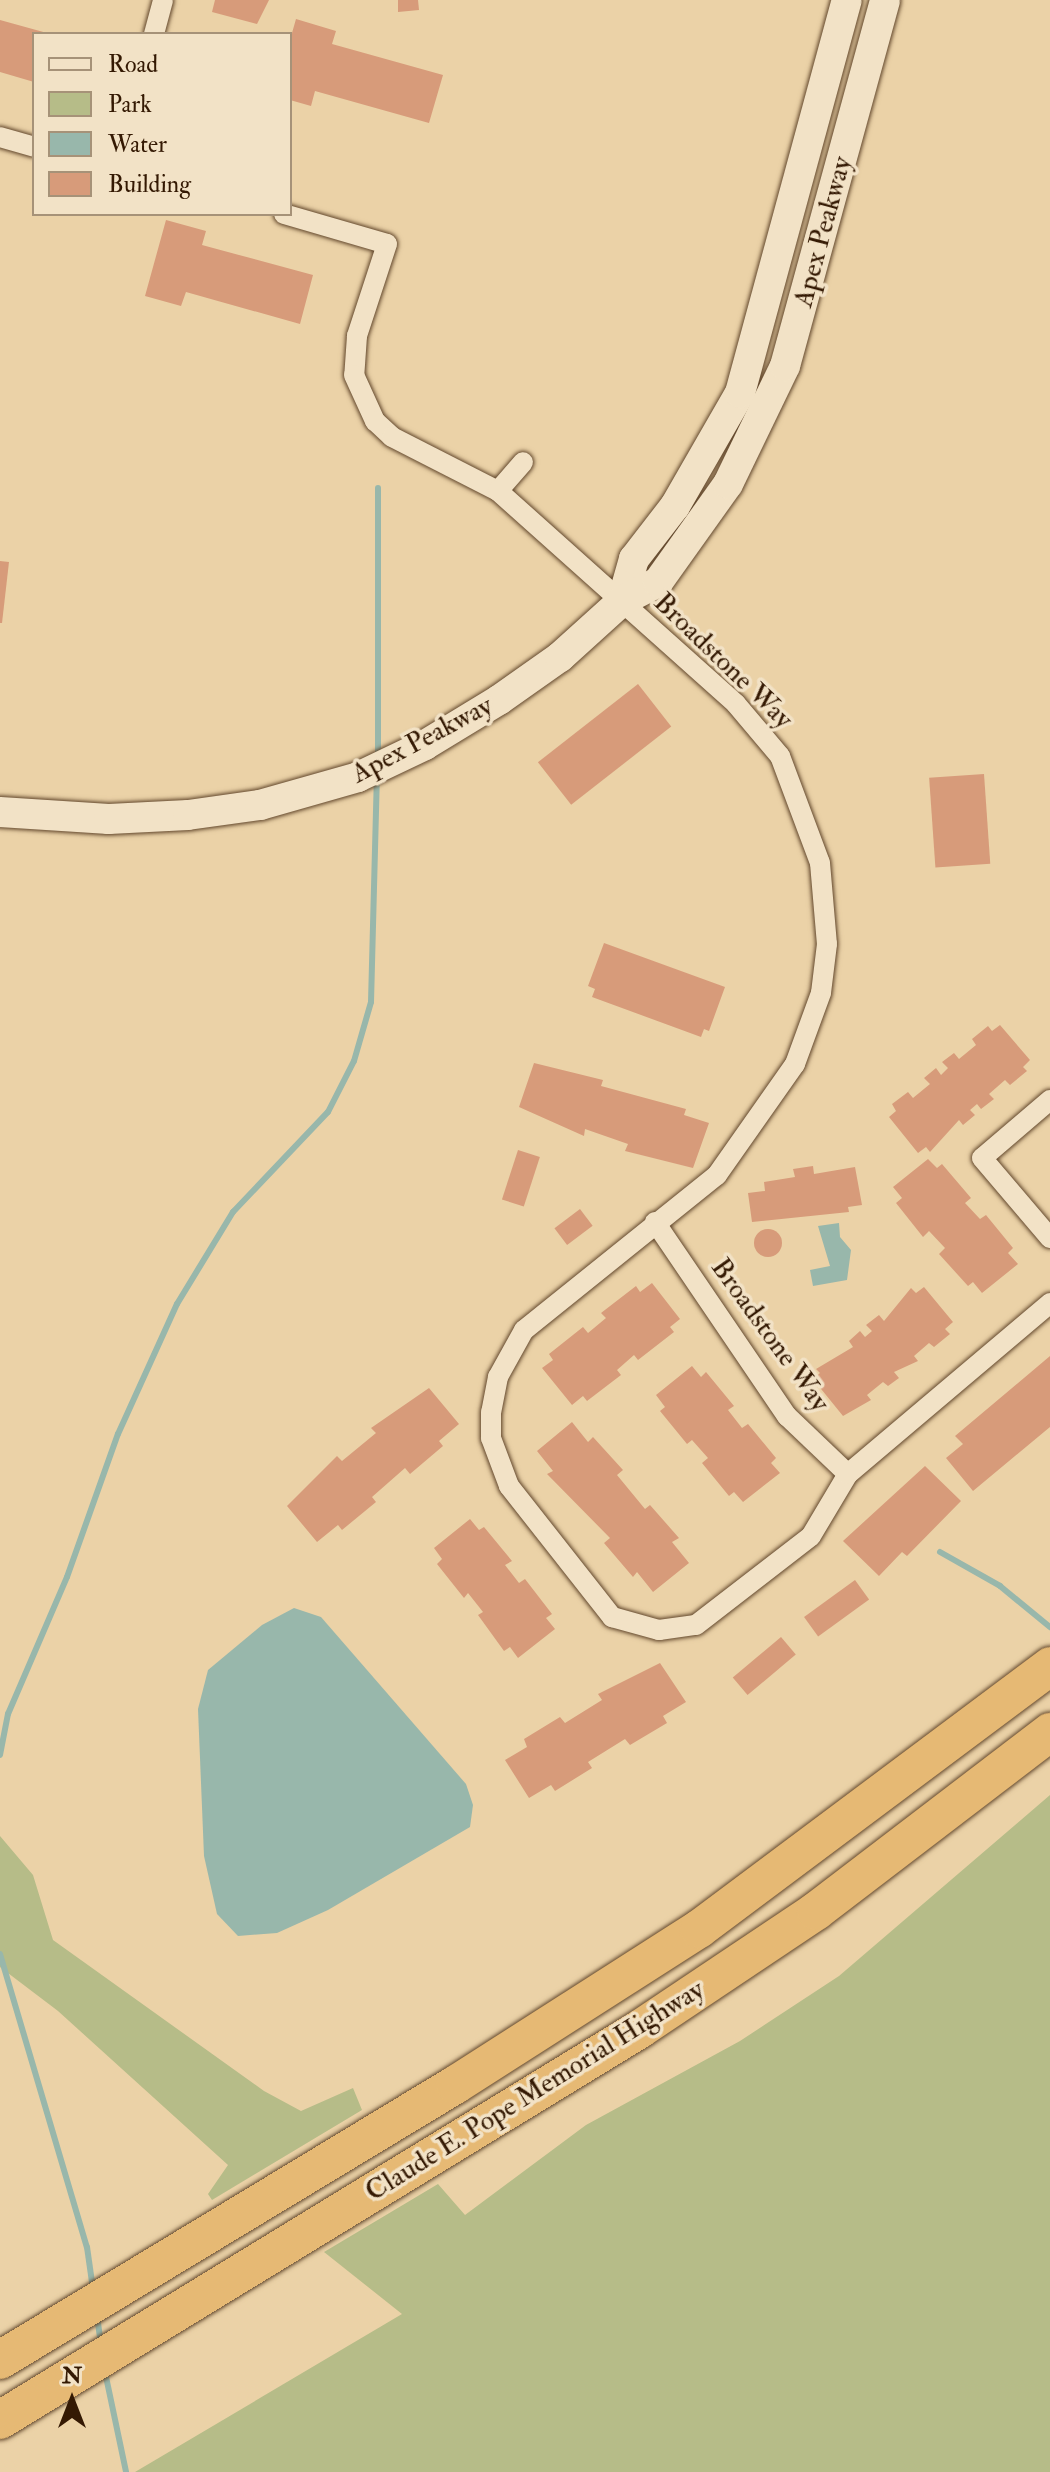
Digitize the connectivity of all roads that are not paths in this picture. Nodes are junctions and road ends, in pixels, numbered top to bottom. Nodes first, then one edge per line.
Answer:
1 (163, 0) edge
2 (847, 0) edge
3 (885, 0) edge
4 (155, 32) edge
5 (0, 137) edge
6 (32, 146) edge
7 (291, 216) edge
8 (787, 225) junction
9 (808, 295) junction
10 (523, 462) dead end
11 (498, 491) junction
12 (622, 601) junction
13 (0, 812) edge
14 (1050, 1100) edge
15 (655, 1222) junction
16 (1050, 1238) edge
17 (1050, 1303) edge
18 (848, 1474) junction
19 (1050, 1666) edge
20 (1050, 1732) edge
21 (0, 2360) edge
22 (0, 2420) edge

1 - 4 street
2 - 8 main road, Apex Peakway
3 - 9 main road, Apex Peakway
5 - 6 street
7 - 11 street, Broadstone Way
8 - 9 main road
8 - 12 main road, Apex Peakway
9 - 12 main road, Apex Peakway
10 - 11 street
11 - 12 street, Broadstone Way
12 - 13 main road, Apex Peakway
12 - 15 street, Broadstone Way
14 - 16 street
15 - 18 street, Broadstone Way
15 - 18 street, Broadstone Way
17 - 18 street, Broadstone Way
19 - 21 highway
20 - 22 highway, Claude E. Pope Memorial Highway

